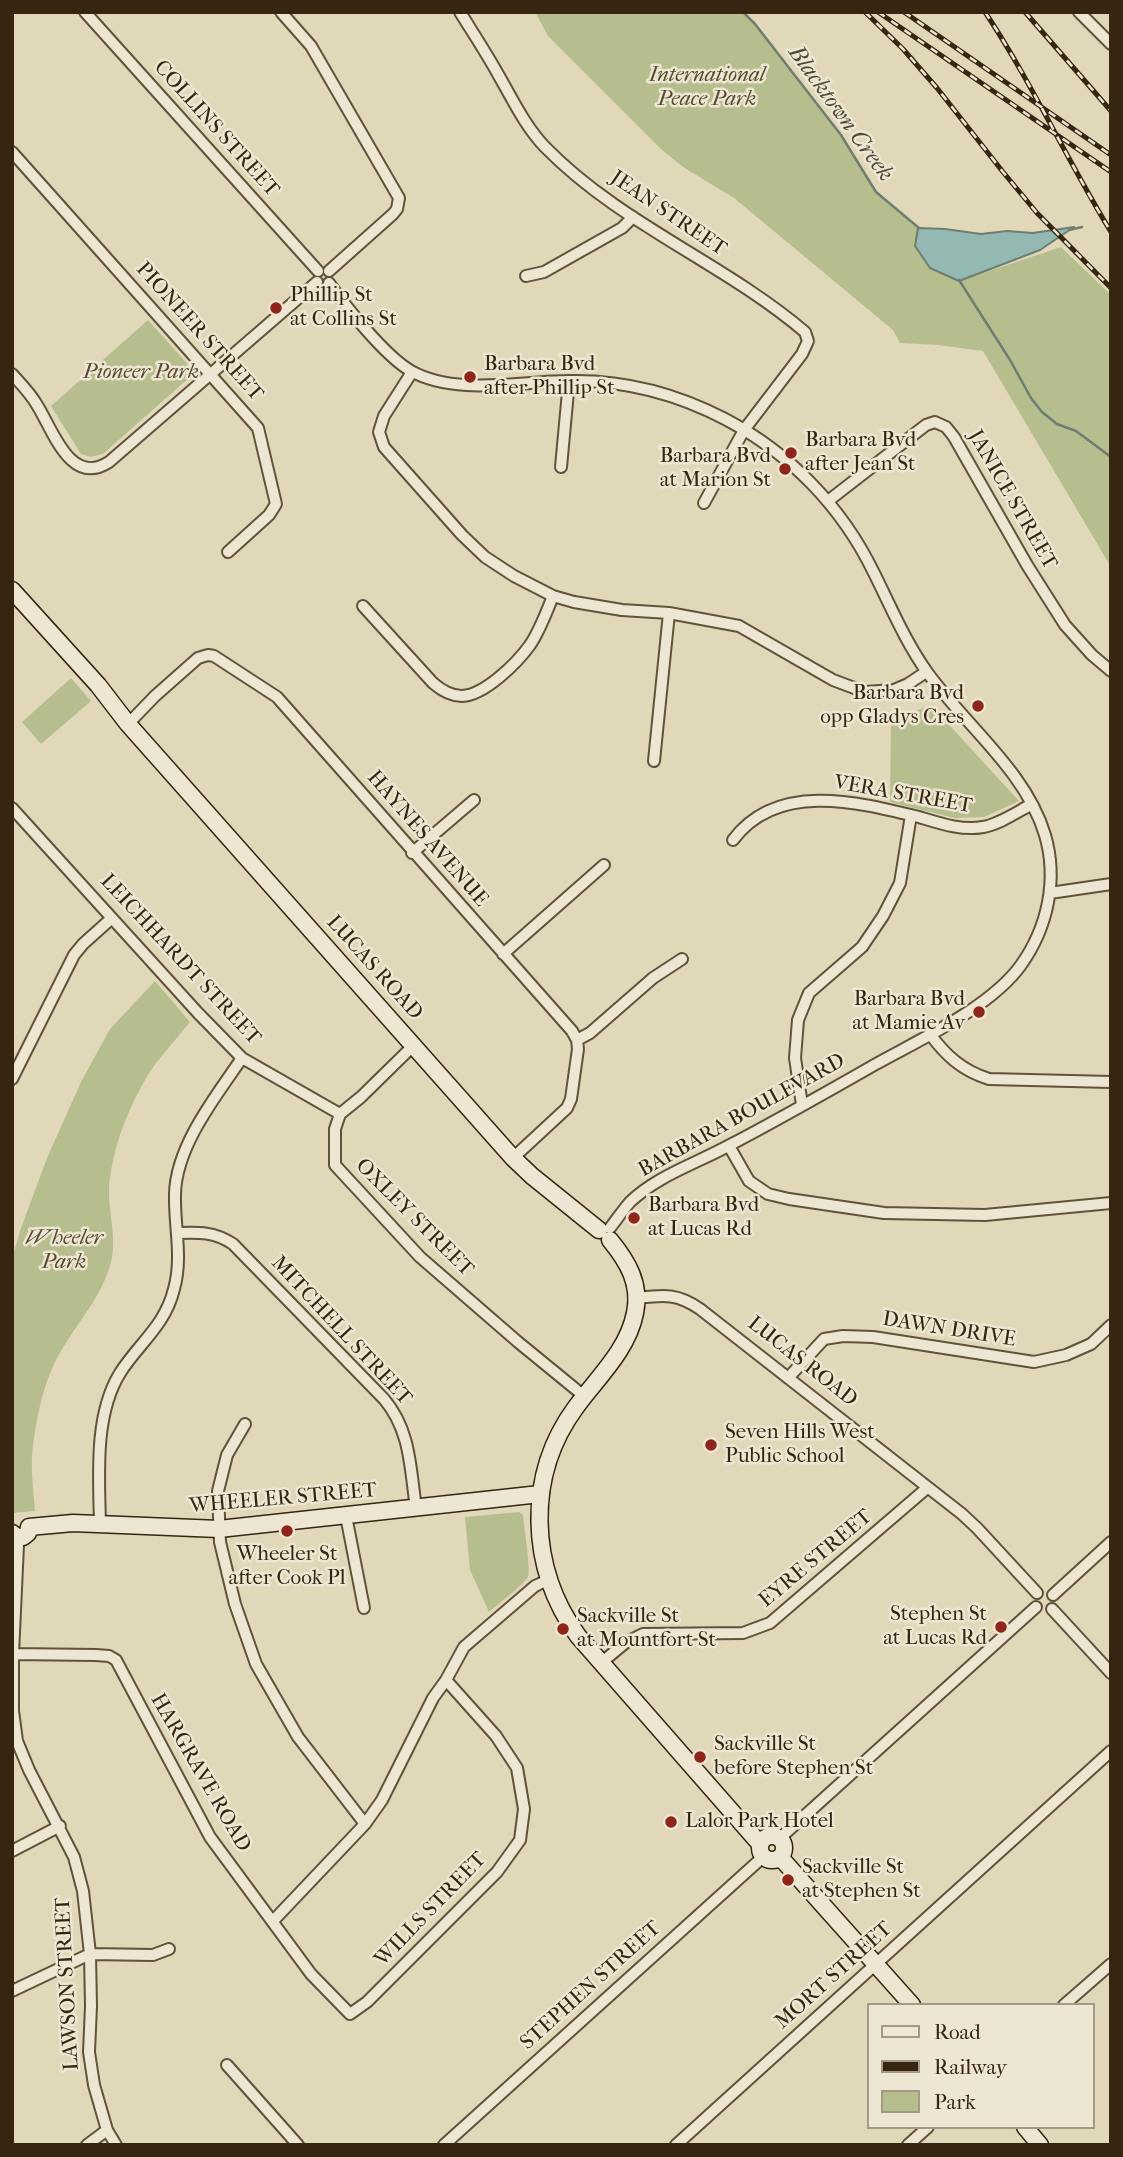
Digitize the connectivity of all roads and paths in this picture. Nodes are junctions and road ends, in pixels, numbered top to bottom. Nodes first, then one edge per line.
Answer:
1 (85, 12) edge
2 (281, 12) edge
3 (460, 12) edge
4 (1079, 12) edge
5 (1111, 44) edge
6 (12, 152) edge
7 (633, 217) junction
8 (526, 276) dead end
9 (323, 277) junction
10 (412, 372) junction
11 (12, 374) edge
12 (211, 374) junction
13 (569, 381) junction
14 (744, 430) junction
15 (561, 467) dead end
16 (828, 501) junction
17 (704, 503) dead end
18 (228, 552) dead end
19 (12, 590) edge
20 (553, 596) junction
21 (12, 602) edge
22 (363, 606) dead end
23 (670, 613) junction
24 (1111, 671) edge
25 (926, 672) junction
26 (128, 724) junction
27 (654, 761) dead end
28 (474, 800) dead end
29 (1032, 804) junction
30 (12, 808) edge
31 (911, 815) junction
32 (733, 840) dead end
33 (412, 853) junction
34 (604, 865) dead end
35 (1111, 884) edge
36 (1050, 893) junction
37 (112, 918) junction
38 (503, 954) junction
39 (682, 959) dead end
40 (930, 1034) junction
41 (577, 1040) junction
42 (414, 1045) junction
43 (242, 1058) junction
44 (12, 1079) edge
45 (1111, 1082) edge
46 (802, 1105) junction
47 (340, 1114) junction
48 (729, 1146) junction
49 (513, 1158) junction
50 (1111, 1203) edge
51 (178, 1233) junction
52 (606, 1233) junction
53 (637, 1298) junction
54 (1111, 1325) edge
55 (788, 1378) junction
56 (584, 1396) junction
57 (245, 1424) dead end
58 (927, 1488) junction
59 (540, 1494) junction
60 (416, 1508) junction
61 (346, 1516) junction
62 (100, 1524) junction
63 (219, 1529) junction
64 (18, 1530) edge
65 (1111, 1542) edge
66 (548, 1580) junction
67 (1037, 1593) junction
68 (1053, 1595) junction
69 (1036, 1607) junction
70 (365, 1608) dead end
71 (1052, 1609) junction
72 (13, 1654) edge
73 (601, 1663) junction
74 (1111, 1673) edge
75 (446, 1680) junction
76 (1111, 1751) edge
77 (365, 1824) junction
78 (60, 1826) junction
79 (770, 1847) junction
80 (12, 1852) edge
81 (273, 1921) junction
82 (169, 1950) dead end
83 (90, 1954) junction
84 (1111, 1964) edge
85 (875, 1965) junction
86 (12, 1991) edge
87 (910, 2003) edge
88 (1066, 2003) edge
89 (349, 2014) joint
90 (227, 2065) dead end
91 (926, 2129) edge
92 (1026, 2129) edge
93 (107, 2130) junction
94 (87, 2145) edge
95 (116, 2145) edge
96 (299, 2145) edge
97 (444, 2145) edge
98 (676, 2145) edge
99 (908, 2145) edge
100 (1040, 2145) edge

1 - 9 street, COLLINS STREET
2 - 9 street
3 - 7 street, JEAN STREET
4 - 5 street
6 - 12 street, PIONEER STREET
7 - 8 street
7 - 14 street, JEAN STREET
9 - 10 street, BARBARA BOULEVARD
9 - 12 street
10 - 13 street, BARBARA BOULEVARD
10 - 20 street
11 - 12 street
12 - 18 street, PIONEER STREET
13 - 14 street, BARBARA BOULEVARD
13 - 15 street
14 - 16 street, BARBARA BOULEVARD
14 - 17 street
16 - 24 street, JANICE STREET
16 - 25 street, BARBARA BOULEVARD
19 - 26 street, LUCAS ROAD
20 - 22 street
20 - 23 street
21 - 26 street, LUCAS ROAD
23 - 25 street
23 - 27 street
25 - 29 street, BARBARA BOULEVARD
26 - 33 street, HAYNES AVENUE
26 - 42 street, LUCAS ROAD
28 - 33 street
29 - 31 street, VERA STREET
29 - 36 street, BARBARA BOULEVARD
30 - 37 street, LEICHHARDT STREET
31 - 32 street, VERA STREET
31 - 46 street
33 - 38 street, HAYNES AVENUE
34 - 38 street
35 - 36 street
36 - 40 street, BARBARA BOULEVARD
37 - 43 street, LEICHHARDT STREET
37 - 44 street
38 - 41 street, HAYNES AVENUE
39 - 41 street
40 - 45 street
40 - 46 street, BARBARA BOULEVARD
41 - 49 street
42 - 47 street
42 - 49 street, LUCAS ROAD
43 - 47 street, LEICHHARDT STREET
43 - 51 street
46 - 48 street, BARBARA BOULEVARD
47 - 56 street, OXLEY STREET
48 - 50 street
48 - 52 street, BARBARA BOULEVARD
49 - 52 street, LUCAS ROAD
51 - 60 street, MITCHELL STREET
51 - 62 street
52 - 53 street, LUCAS ROAD
53 - 55 street, LUCAS ROAD
53 - 56 street
54 - 55 street, DAWN DRIVE
55 - 58 street, LUCAS ROAD
56 - 59 street
57 - 63 street
58 - 67 street, LUCAS ROAD
58 - 73 street, EYRE STREET
59 - 60 street, WHEELER STREET
59 - 66 street
60 - 61 street, WHEELER STREET
61 - 63 street, WHEELER STREET
61 - 70 street
62 - 63 street, WHEELER STREET
62 - 64 street, WHEELER STREET
63 - 77 street
64 - 72 street, LAWSON STREET
65 - 68 street
66 - 73 street
66 - 75 street
67 - 68 street
67 - 69 street
68 - 71 street
69 - 71 street
69 - 79 street, STEPHEN STREET
71 - 74 street
72 - 78 street, LAWSON STREET
72 - 81 street, HARGRAVE ROAD
73 - 79 street
75 - 77 street
75 - 89 street, WILLS STREET
76 - 85 street, MORT STREET
77 - 81 street
78 - 80 street
78 - 83 street, LAWSON STREET
79 - 85 street
79 - 97 street, STEPHEN STREET
81 - 89 street, HARGRAVE ROAD
82 - 83 street
83 - 86 street
83 - 93 street, LAWSON STREET
84 - 88 street
85 - 87 street
85 - 98 street, MORT STREET
90 - 96 street
91 - 99 street
92 - 100 street
93 - 94 street
93 - 95 street, LAWSON STREET

